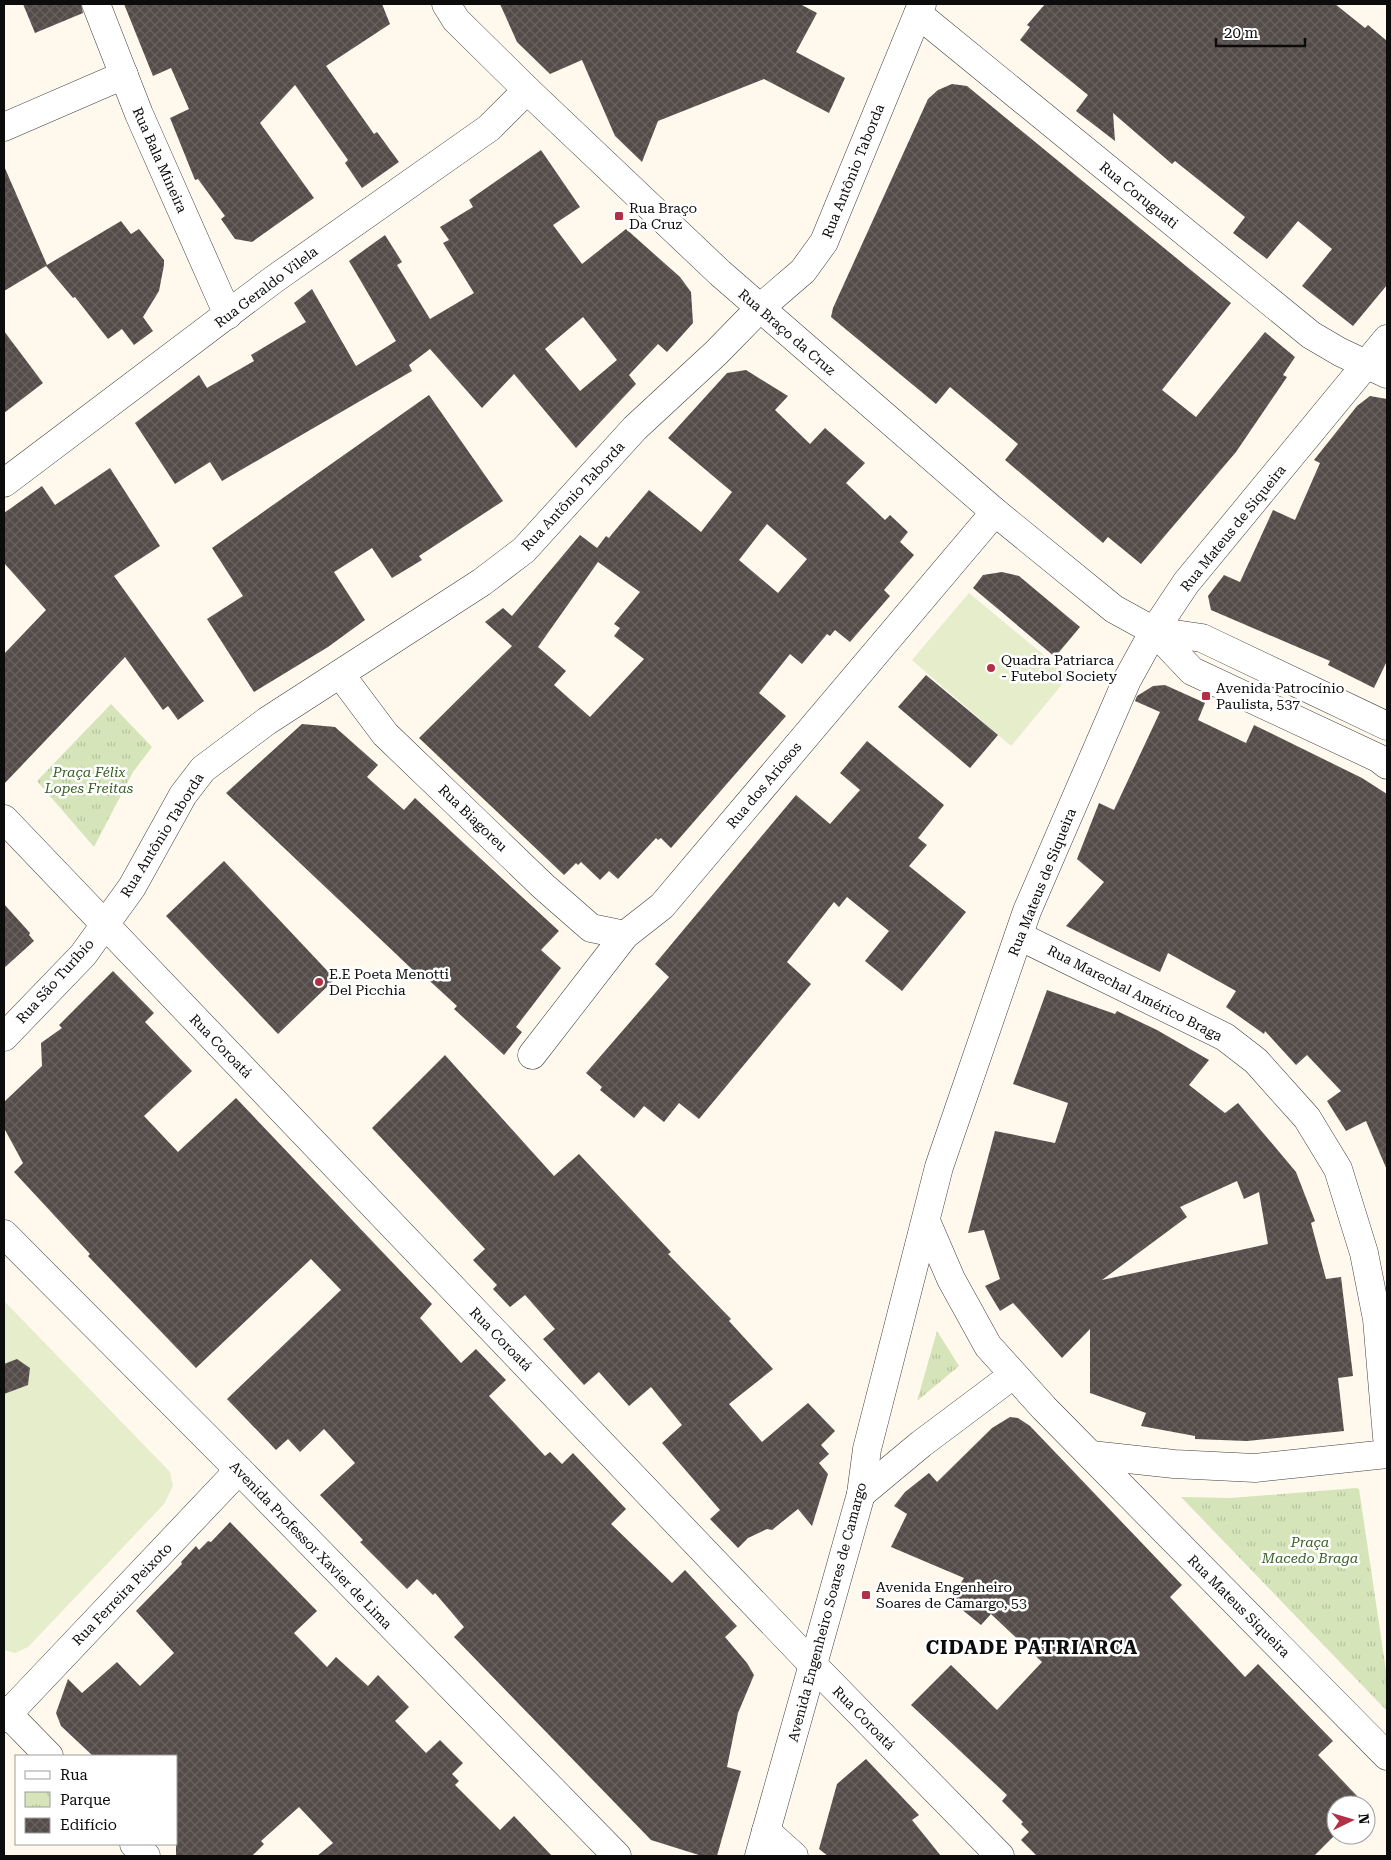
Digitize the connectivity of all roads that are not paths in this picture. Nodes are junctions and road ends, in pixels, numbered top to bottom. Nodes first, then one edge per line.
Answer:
1 (96, 4) edge
2 (446, 4) edge
3 (920, 9) edge
4 (124, 74) junction
5 (527, 90) junction
6 (4, 127) edge
7 (760, 308) junction
8 (228, 315) junction
9 (1387, 339) edge
10 (1377, 370) edge
11 (4, 483) edge
12 (995, 512) junction
13 (1154, 631) junction
14 (340, 674) junction
15 (1387, 726) edge
16 (1387, 766) edge
17 (4, 819) edge
18 (105, 924) junction
19 (625, 935) junction
20 (1019, 936) junction
21 (4, 1037) edge
22 (532, 1055) dead end
23 (926, 1221) junction
24 (4, 1234) edge
25 (1014, 1375) junction
26 (1387, 1437) edge
27 (1387, 1454) edge
28 (1091, 1455) junction
29 (239, 1470) junction
30 (861, 1494) junction
31 (814, 1666) junction
32 (5, 1714) edge
33 (48, 1755) edge
34 (1387, 1756) edge
35 (763, 1844) edge
36 (135, 1845) edge
37 (146, 1856) edge
38 (617, 1856) edge
39 (794, 1856) edge
40 (1000, 1856) edge

1 - 4 street, Rua Bala Mineira
2 - 5 street, Rua Braço da Cruz
3 - 7 street, Rua Antônio Taborda
3 - 10 street, Rua Coruguati
4 - 6 street
4 - 8 street, Rua Bala Mineira
5 - 7 street, Rua Braço da Cruz
5 - 8 street, Rua Geraldo Vilela
7 - 12 street, Rua Braço da Cruz
7 - 14 street, Rua Antônio Taborda
8 - 11 street, Rua Geraldo Vilela
9 - 10 street, Rua Mateus de Siqueira
10 - 13 street, Rua Mateus de Siqueira
12 - 13 street, Rua Braço da Cruz
12 - 19 street, Rua dos Ariosos
13 - 15 street
13 - 16 street
13 - 20 street, Rua Mateus de Siqueira
14 - 18 street, Rua Antônio Taborda
14 - 19 street, Rua Biagoreu
17 - 18 street, Rua Coroatá
18 - 21 street, Rua São Turíbio
18 - 31 street, Rua Coroatá
19 - 22 street, Rua dos Ariosos
20 - 23 street, Rua Mateus de Siqueira
20 - 26 street, Rua Marechal Américo Braga
23 - 25 street
23 - 30 street, Avenida Engenheiro Soares de Camargo
24 - 29 street, Avenida Professor Xavier de Lima
25 - 28 street
25 - 30 street
27 - 28 street
28 - 34 street, Rua Mateus Siqueira
29 - 32 street, Rua Ferreira Peixoto
29 - 38 street, Avenida Professor Xavier de Lima
30 - 31 street, Avenida Engenheiro Soares de Camargo
31 - 35 street, Avenida Engenheiro Soares de Camargo
31 - 40 street, Rua Coroatá
32 - 33 street
35 - 39 street
36 - 37 street

